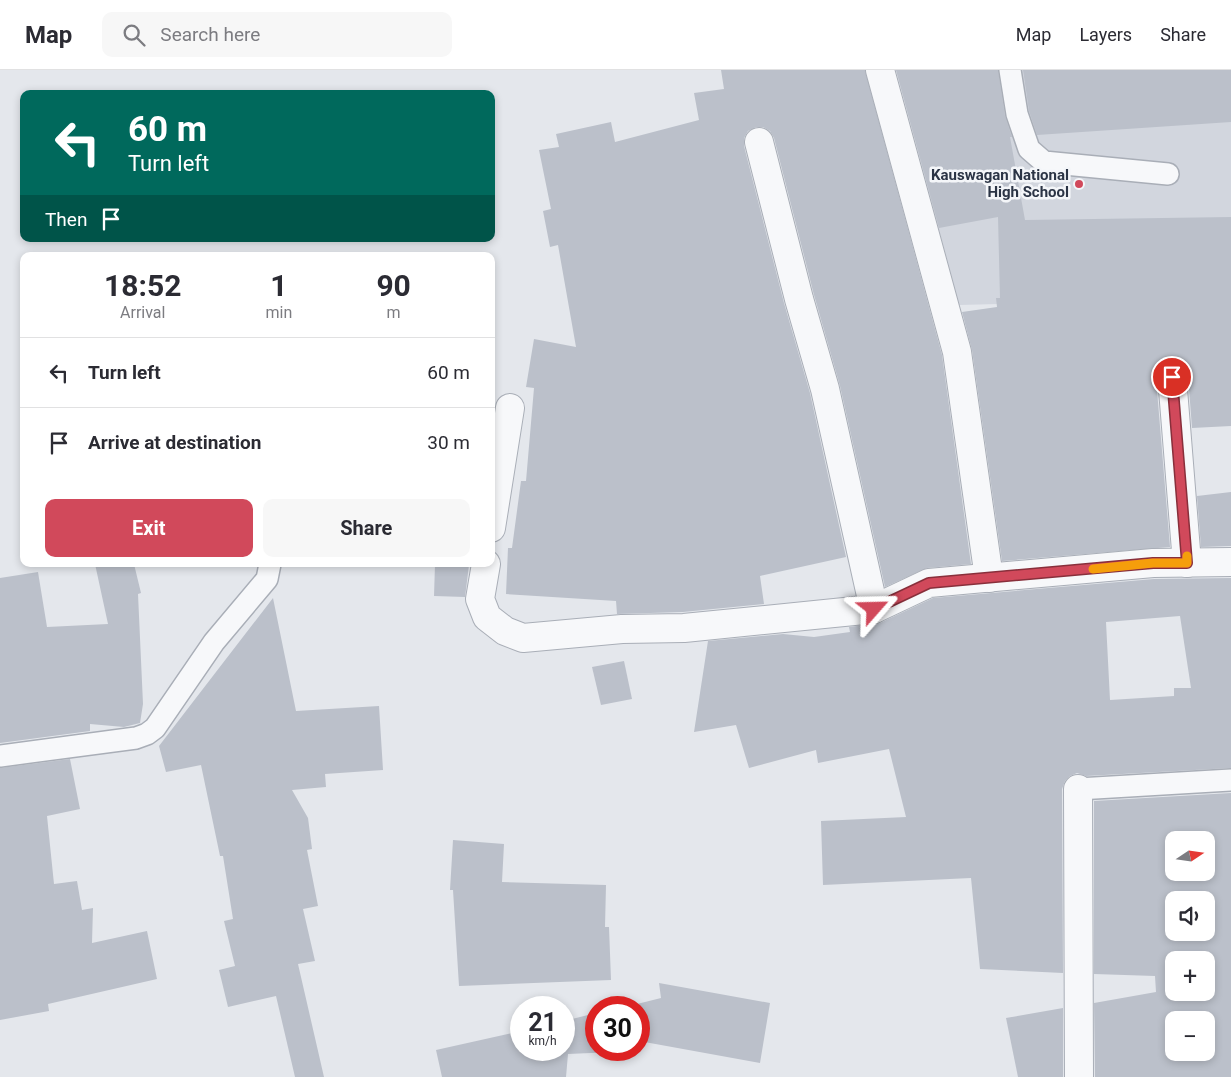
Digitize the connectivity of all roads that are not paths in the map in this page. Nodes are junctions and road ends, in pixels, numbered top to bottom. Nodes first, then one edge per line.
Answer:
1 (880, 70) edge
2 (1010, 70) edge
3 (759, 142) dead end
4 (1168, 174) dead end
5 (1172, 377) dead end
6 (510, 408) dead end
7 (495, 503) edge
8 (1231, 562) edge
9 (1187, 563) junction
10 (269, 567) edge
11 (485, 567) edge
12 (989, 578) junction
13 (874, 609) junction
14 (0, 756) edge
15 (1231, 780) edge
16 (1078, 789) joint
17 (1079, 1077) edge

1 - 12 street
2 - 4 lane
3 - 13 street
5 - 9 street
6 - 7 street
8 - 9 street
9 - 12 street
10 - 14 lane
11 - 13 street
12 - 13 street
15 - 16 lane
16 - 17 street

